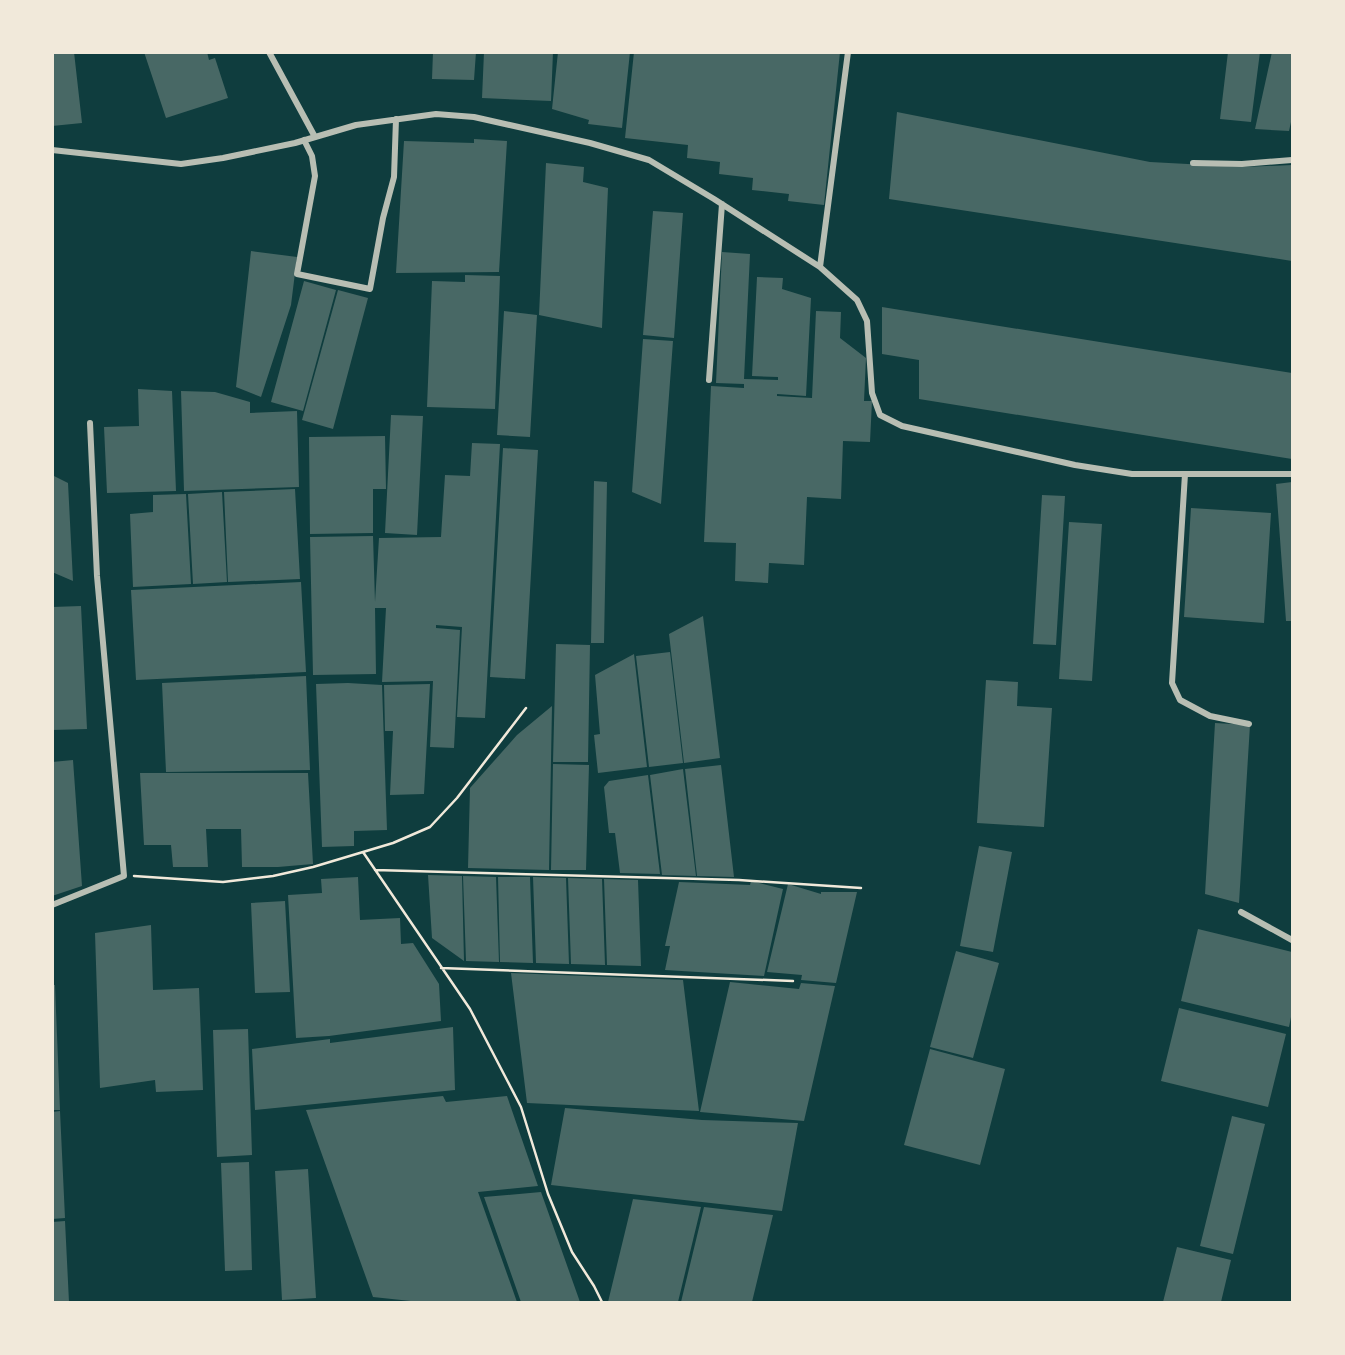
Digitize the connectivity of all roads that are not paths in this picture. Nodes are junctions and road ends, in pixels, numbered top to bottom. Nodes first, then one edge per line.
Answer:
1 (269, 52) edge
2 (848, 52) edge
3 (396, 119) junction
4 (315, 137) junction
5 (304, 140) junction
6 (52, 150) edge
7 (1293, 160) edge
8 (1193, 163) dead end
9 (722, 204) junction
10 (820, 267) junction
11 (709, 380) dead end
12 (90, 423) dead end
13 (1185, 474) junction
14 (1293, 474) edge
15 (1250, 724) dead end
16 (52, 905) edge
17 (1241, 912) dead end
18 (1293, 940) edge

1 - 4 street
2 - 10 street
3 - 4 street
3 - 5 street
3 - 9 street
4 - 5 street
5 - 6 street
7 - 8 street
9 - 10 street
9 - 11 street
10 - 13 street
12 - 16 street
13 - 14 street
13 - 15 street
17 - 18 street

